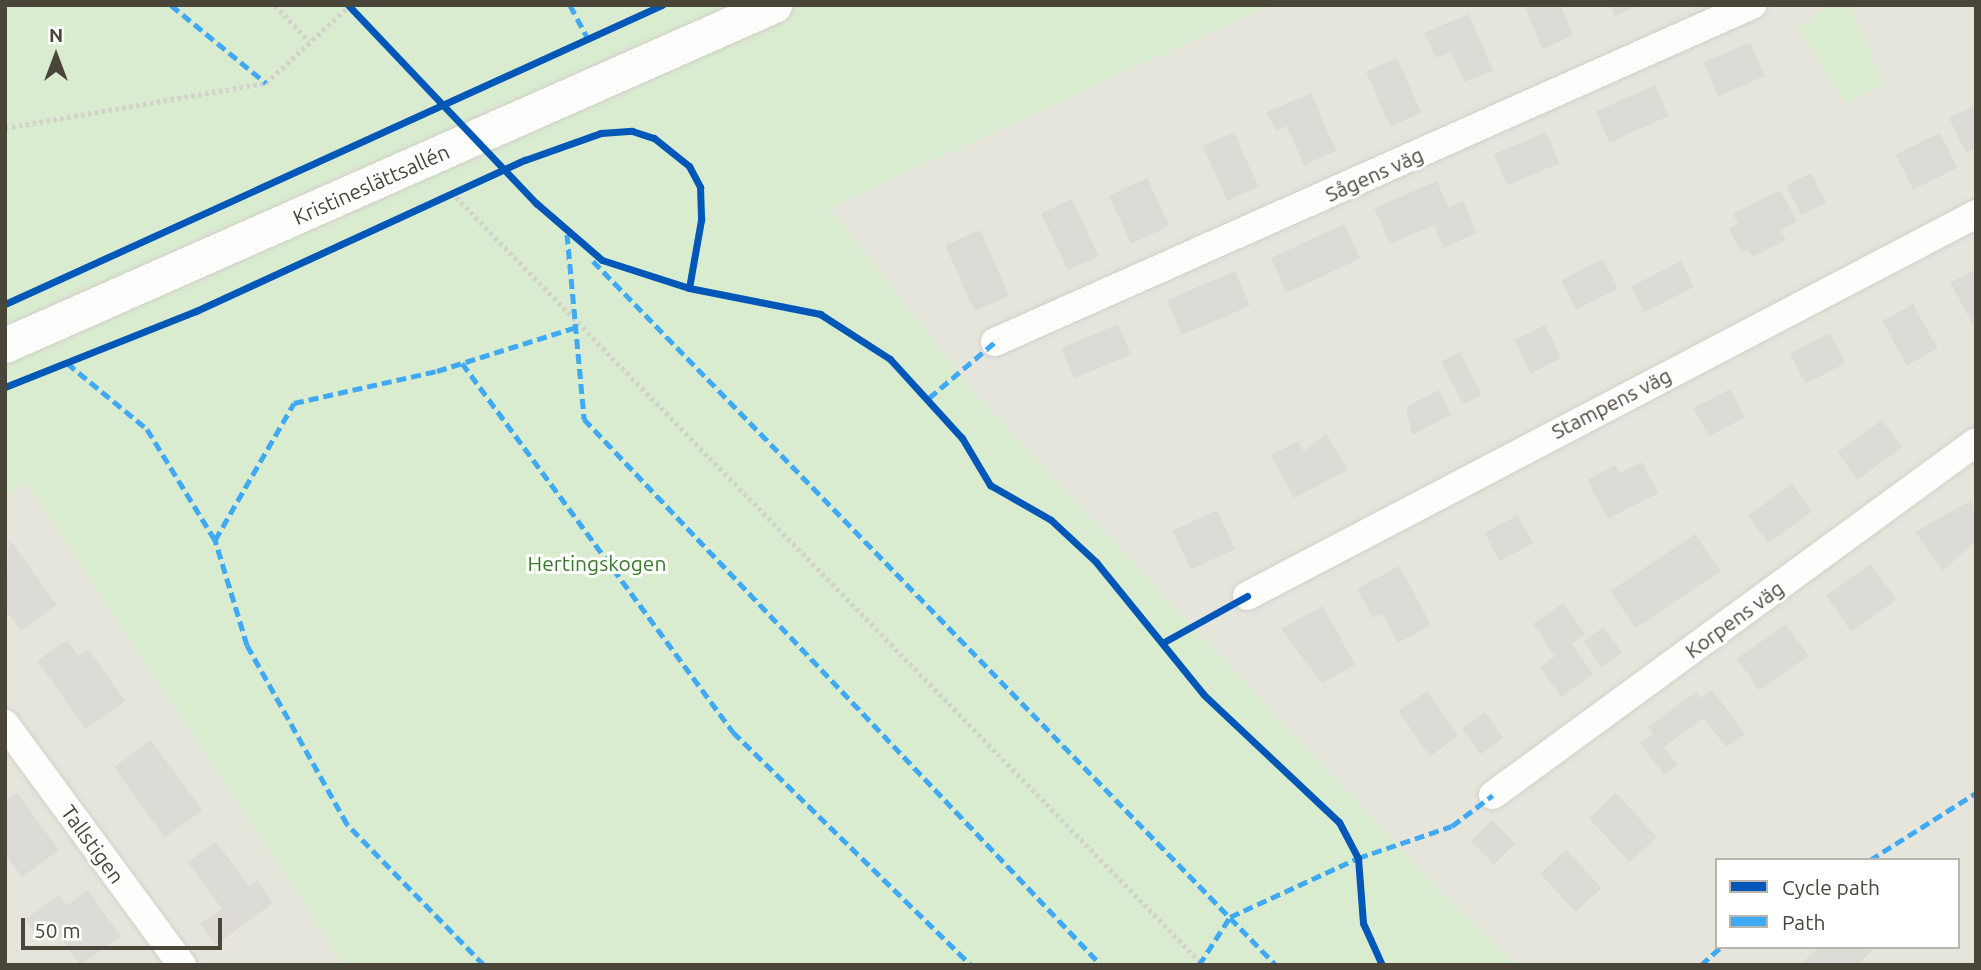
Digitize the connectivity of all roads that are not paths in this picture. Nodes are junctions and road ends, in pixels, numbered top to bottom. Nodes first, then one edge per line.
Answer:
1 (774, 5) edge
2 (1752, 5) edge
3 (1976, 214) edge
4 (996, 342) dead end
5 (5, 345) edge
6 (1976, 442) edge
7 (1247, 596) dead end
8 (5, 724) edge
9 (1493, 795) dead end
10 (182, 965) edge

1 - 5 street, Kristineslättsallén
2 - 4 street, Sågens väg
3 - 7 street, Stampens väg
6 - 9 street, Korpens väg
8 - 10 street, Tallstigen

